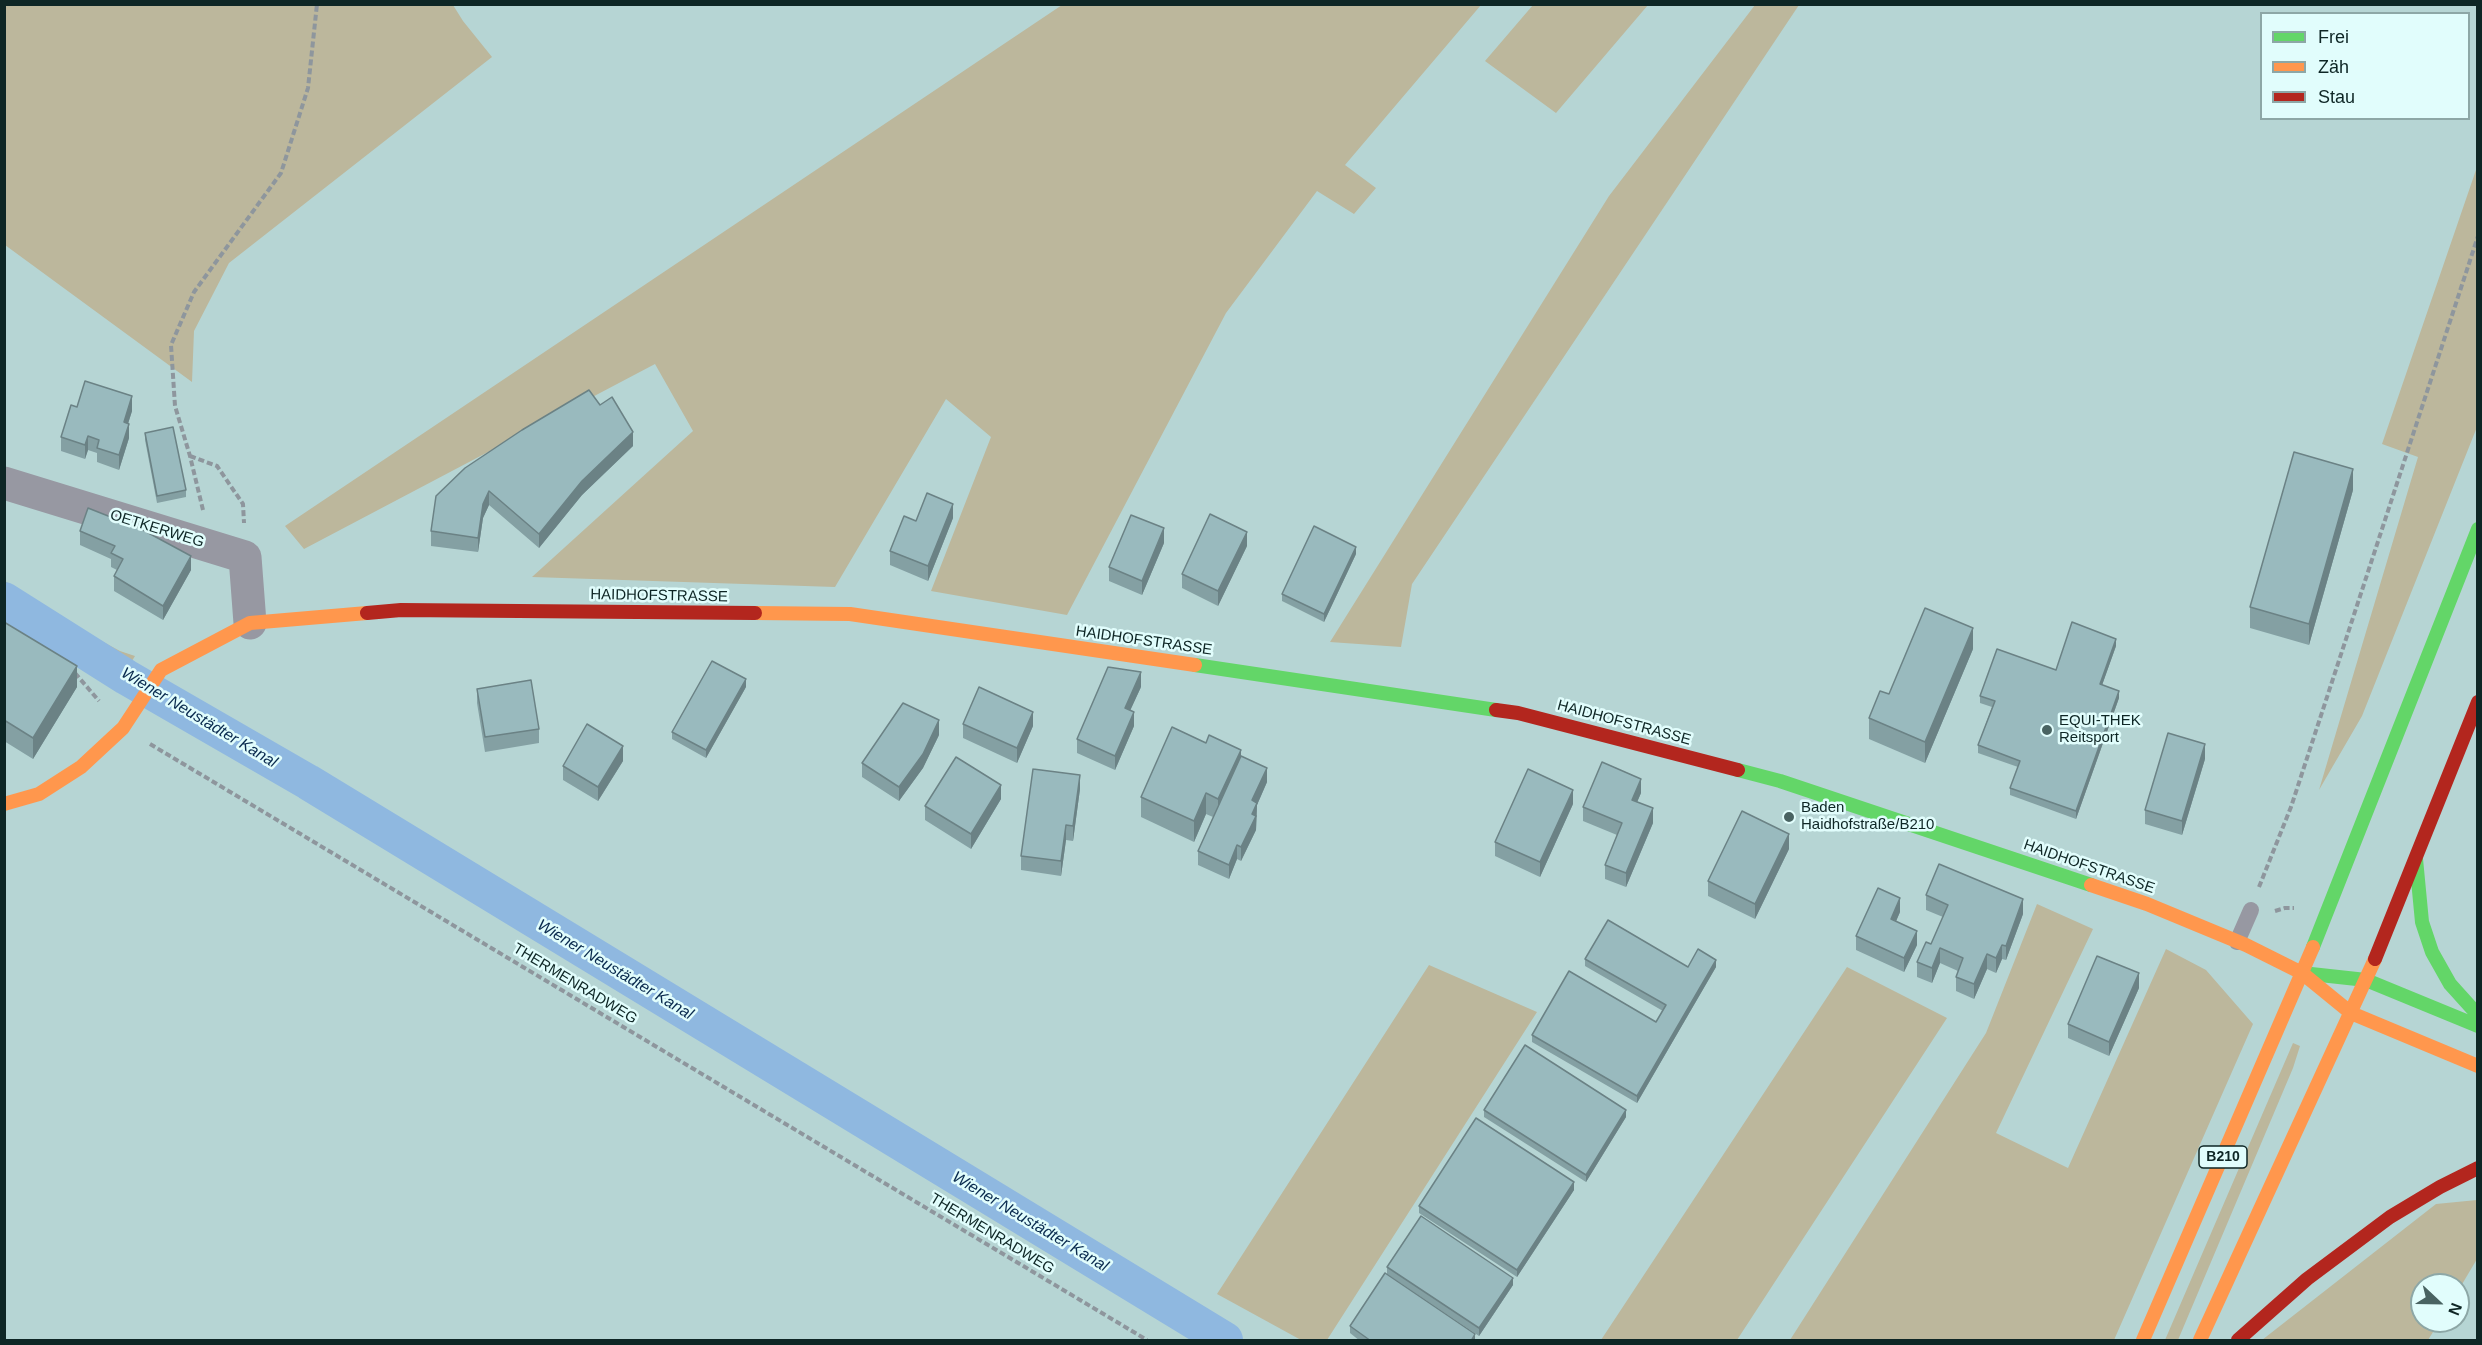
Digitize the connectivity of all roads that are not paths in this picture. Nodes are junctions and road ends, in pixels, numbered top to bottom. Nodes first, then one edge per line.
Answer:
1 (4, 483) edge
2 (2478, 528) edge
3 (250, 623) junction
4 (2478, 702) edge
5 (4, 804) edge
6 (2416, 859) junction
7 (2251, 910) road end
8 (2237, 942) junction
9 (2302, 973) junction
10 (2366, 980) junction
11 (2351, 1013) junction
12 (2478, 1015) edge
13 (2478, 1026) edge
14 (2478, 1066) edge
15 (2478, 1168) edge
16 (2143, 1341) edge
17 (2200, 1341) edge
18 (2238, 1341) edge

1 - 3 street, OETKERWEG
2 - 9 main road, B210
3 - 5 main road, HAIDHOFSTRASSE
3 - 8 main road, HAIDHOFSTRASSE
4 - 6 main road
6 - 10 main road
6 - 12 main road
7 - 8 lane
8 - 9 main road, HAIDHOFSTRASSE
9 - 10 main road, HAIDHOFSTRASSE
9 - 11 main road, HAIDHOFSTRASSE
9 - 16 main road, B210
10 - 11 main road
10 - 13 main road, HAIDHOFSTRASSE
11 - 14 main road, HAIDHOFSTRASSE
11 - 17 main road
15 - 18 main road

